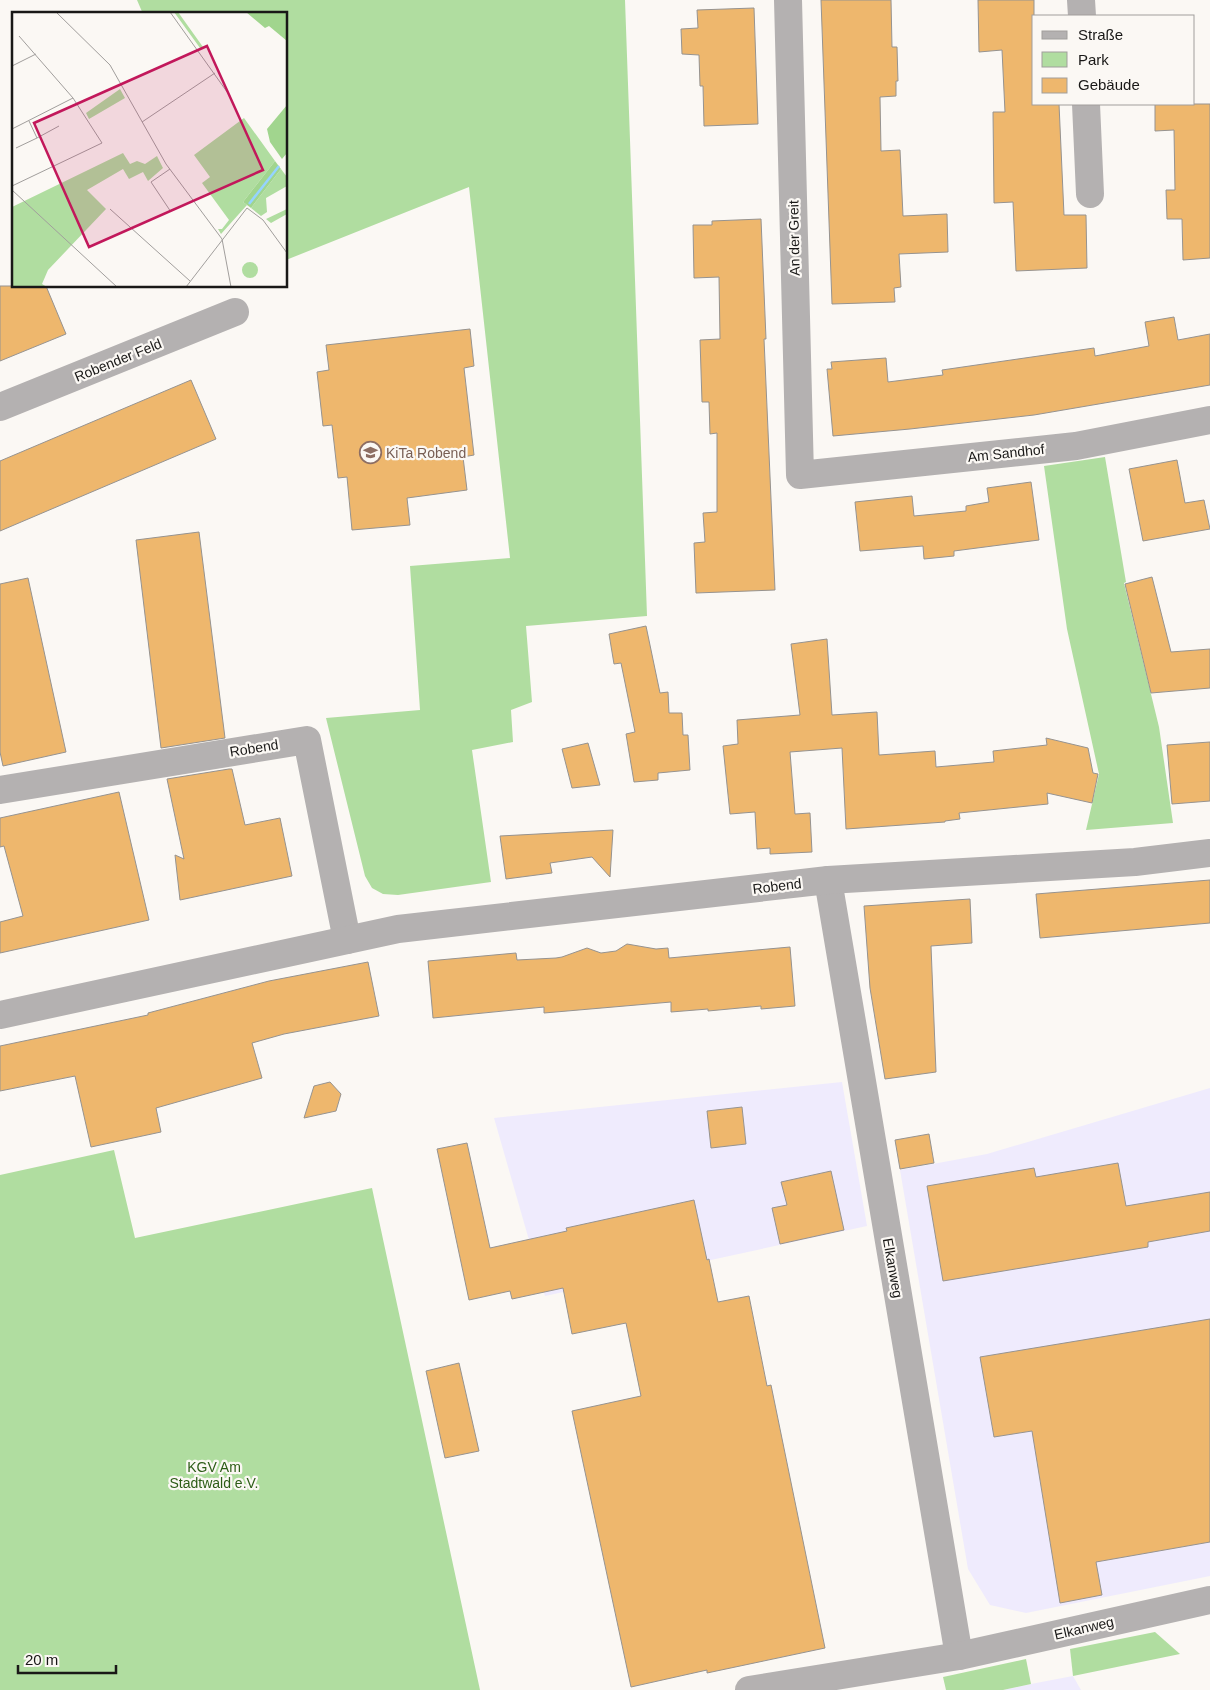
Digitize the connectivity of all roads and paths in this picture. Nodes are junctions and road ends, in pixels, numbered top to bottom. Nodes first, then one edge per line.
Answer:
1 (788, 0) edge
2 (1081, 0) edge
3 (1082, 15) edge
4 (1086, 105) edge
5 (1090, 194) dead end
6 (235, 312) dead end
7 (0, 407) edge
8 (1210, 420) edge
9 (800, 475) joint
10 (0, 790) edge
11 (1210, 853) edge
12 (828, 880) junction
13 (347, 940) junction
14 (0, 1015) edge
15 (1210, 1600) edge
16 (959, 1656) junction
17 (749, 1690) edge

1 - 9 street, An der Greit
2 - 3 street
4 - 5 street
6 - 7 street, Robender Feld
8 - 9 street, Am Sandhof
10 - 13 street, Robend
11 - 12 street, Robend
12 - 13 street, Robend
12 - 16 street, Elkanweg
13 - 14 street, Robend
15 - 16 street, Elkanweg
16 - 17 street, Elkanweg

